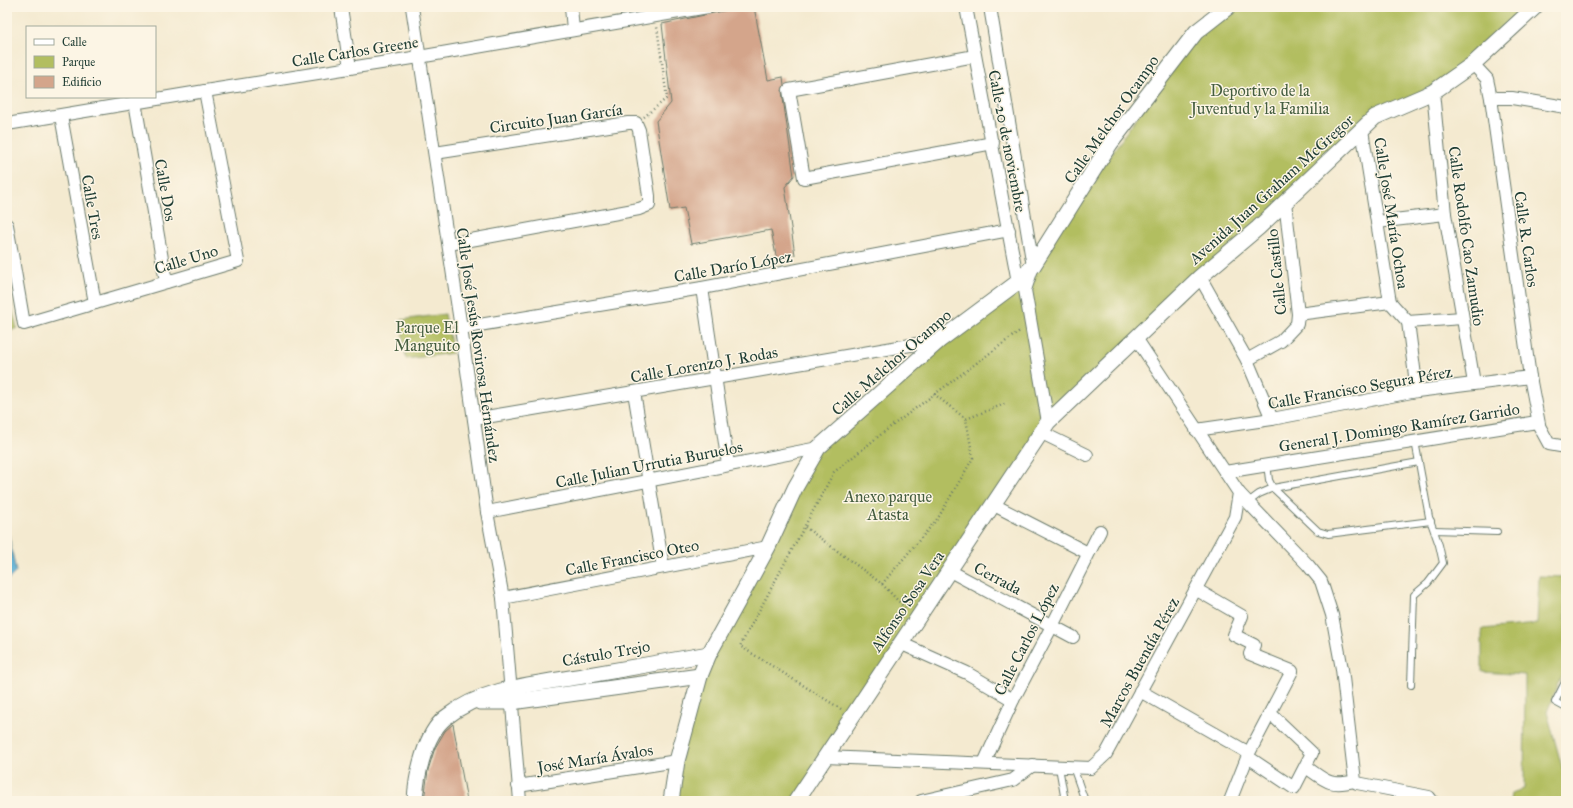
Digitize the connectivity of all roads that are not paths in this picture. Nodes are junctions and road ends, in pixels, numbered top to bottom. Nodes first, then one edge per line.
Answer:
1 (341, 7) edge
2 (412, 7) edge
3 (571, 7) edge
4 (708, 7) edge
5 (966, 7) edge
6 (990, 7) edge
7 (1228, 7) edge
8 (1535, 7) edge
9 (573, 30) junction
10 (975, 56) junction
11 (419, 57) junction
12 (1473, 64) junction
13 (350, 68) junction
14 (205, 91) junction
15 (1433, 92) junction
16 (1491, 98) junction
17 (135, 102) junction
18 (1566, 106) edge
19 (61, 116) junction
20 (7, 124) edge
21 (1362, 130) junction
22 (993, 143) junction
23 (435, 153) junction
24 (1285, 202) junction
25 (1445, 214) junction
26 (1377, 222) junction
27 (7, 225) edge
28 (1009, 230) junction
29 (449, 244) junction
30 (1033, 266) junction
31 (1200, 277) junction
32 (166, 282) junction
33 (1022, 286) junction
34 (702, 288) junction
35 (1390, 302) junction
36 (95, 303) junction
37 (1298, 314) junction
38 (1462, 318) junction
39 (1408, 322) junction
40 (462, 328) junction
41 (1136, 338) junction
42 (940, 340) junction
43 (1247, 360) junction
44 (1530, 377) junction
45 (715, 379) junction
46 (1474, 383) junction
47 (1418, 391) junction
48 (634, 392) junction
49 (474, 419) junction
50 (1272, 419) junction
51 (1538, 424) junction
52 (1045, 428) junction
53 (1196, 430) junction
54 (1415, 441) junction
55 (1566, 447) edge
56 (818, 448) junction
57 (1087, 455) dead end
58 (1419, 462) junction
59 (728, 464) junction
60 (1267, 464) junction
61 (1224, 472) junction
62 (649, 480) junction
63 (1273, 488) junction
64 (1239, 494) junction
65 (1247, 503) junction
66 (994, 506) junction
67 (487, 512) junction
68 (1431, 521) junction
69 (1434, 530) junction
70 (1100, 531) dead end
71 (1497, 532) dead end
72 (768, 547) junction
73 (1088, 553) junction
74 (663, 567) junction
75 (950, 571) junction
76 (1197, 590) junction
77 (502, 598) junction
78 (1052, 626) junction
79 (1072, 637) dead end
80 (900, 643) junction
81 (709, 654) junction
82 (700, 676) junction
83 (1566, 680) edge
84 (1411, 685) dead end
85 (1140, 691) junction
86 (510, 695) junction
87 (1013, 700) junction
88 (1566, 708) edge
89 (1271, 714) junction
90 (1249, 755) junction
91 (825, 757) junction
92 (677, 761) junction
93 (984, 763) junction
94 (1033, 765) junction
95 (1059, 767) junction
96 (1073, 767) junction
97 (1306, 767) junction
98 (1355, 781) junction
99 (518, 786) junction
100 (415, 801) edge
101 (520, 801) edge
102 (670, 801) edge
103 (796, 801) edge
104 (921, 801) edge
105 (1065, 801) edge
106 (1085, 801) edge
107 (1230, 801) edge
108 (1432, 801) edge

1 - 13 street
2 - 11 street, Calle José Jesús Rovirosa Hernández
3 - 9 street
4 - 9 street, Calle Carlos Greene
5 - 10 street, Calle 20 de noviembre
6 - 30 street, Calle 20 de noviembre
7 - 30 street, Calle Melchor Ocampo
8 - 12 street, Avenida Juan Graham McGregor
9 - 11 street, Calle Carlos Greene
10 - 22 street, Calle 20 de noviembre
10 - 22 street
11 - 13 street, Calle Carlos Greene
11 - 23 street, Calle José Jesús Rovirosa Hernández
12 - 15 street, Avenida Juan Graham McGregor
12 - 16 street, Calle R. Carlos
13 - 14 street, Calle Carlos Greene
14 - 17 street, Calle Carlos Greene
14 - 32 street, Calle Uno
15 - 21 street, Avenida Juan Graham McGregor
15 - 25 street, Calle Rodolfo Cao Zamudio
16 - 18 street
16 - 44 street, Calle R. Carlos
17 - 19 street, Calle Carlos Greene
17 - 32 street, Calle Dos
19 - 20 street, Calle Carlos Greene
19 - 36 street, Calle Tres
21 - 24 street, Avenida Juan Graham McGregor
21 - 26 street, Calle José María Ochoa
22 - 28 street, Calle 20 de noviembre
23 - 29 street, Calle José Jesús Rovirosa Hernández
23 - 29 street, Circuito Juan García
24 - 31 street, Avenida Juan Graham McGregor
24 - 37 street, Calle Castillo
25 - 26 street
25 - 38 street, Calle Rodolfo Cao Zamudio
26 - 35 street, Calle José María Ochoa
27 - 36 street, Calle Uno
28 - 33 street, Calle 20 de noviembre
28 - 34 street, Calle Darío López
29 - 40 street, Calle José Jesús Rovirosa Hernández
30 - 33 street, Calle Melchor Ocampo
31 - 41 street, Avenida Juan Graham McGregor
31 - 43 street
32 - 36 street, Calle Uno
33 - 42 street, Calle Melchor Ocampo
33 - 52 street
34 - 40 street, Calle Darío López
34 - 45 street
35 - 37 street
35 - 39 street
37 - 43 street, Calle Castillo
38 - 39 street
38 - 46 street, Calle Rodolfo Cao Zamudio
39 - 47 street
40 - 49 street, Calle José Jesús Rovirosa Hernández
41 - 52 street, Avenida Juan Graham McGregor
41 - 53 street
42 - 45 street, Calle Lorenzo J. Rodas
42 - 56 street, Calle Melchor Ocampo
43 - 50 street
44 - 46 street, Calle Francisco Segura Pérez
44 - 51 street, Calle R. Carlos
45 - 48 street, Calle Lorenzo J. Rodas
45 - 59 street
46 - 47 street, Calle Francisco Segura Pérez
47 - 50 street, Calle Francisco Segura Pérez
48 - 49 street, Calle Lorenzo J. Rodas
48 - 62 street
49 - 67 street, Calle José Jesús Rovirosa Hernández
50 - 53 street, Calle Francisco Segura Pérez
51 - 54 street, General J. Domingo Ramírez Garrido
51 - 55 street, General J. Domingo Ramírez Garrido
52 - 57 street
52 - 66 street, Alfonso Sosa Vera
53 - 61 street
54 - 58 lane
54 - 60 street, General J. Domingo Ramírez Garrido
56 - 59 street, Calle Julian Urrutia Buruelos
56 - 72 street, Calle Melchor Ocampo
58 - 63 lane
58 - 68 lane
59 - 62 street, Calle Julian Urrutia Buruelos
60 - 61 street, General J. Domingo Ramírez Garrido
60 - 63 lane
61 - 64 street
62 - 67 street, Calle Julian Urrutia Buruelos
62 - 74 street
63 - 65 lane
63 - 68 lane
64 - 65 street
64 - 76 street, Marcos Buendía Pérez
65 - 98 street
66 - 73 street
66 - 75 street, Alfonso Sosa Vera
67 - 77 street, Calle José Jesús Rovirosa Hernández
68 - 69 lane
69 - 71 lane
69 - 84 lane
70 - 73 street, Calle Carlos López
72 - 74 street, Calle Francisco Oteo
72 - 81 street, Calle Melchor Ocampo
73 - 78 street, Calle Carlos López
74 - 77 street, Calle Francisco Oteo
75 - 78 street, Cerrada
75 - 80 street, Alfonso Sosa Vera
76 - 85 street, Marcos Buendía Pérez
76 - 89 street
77 - 86 street, Calle José Jesús Rovirosa Hernández
78 - 79 street, Cerrada
78 - 87 street, Calle Carlos López
80 - 87 street
80 - 91 street, Alfonso Sosa Vera
81 - 82 street, Calle Melchor Ocampo
81 - 86 street, Cástulo Trejo
82 - 86 street, Cástulo Trejo
82 - 92 street, Calle Melchor Ocampo
83 - 88 lane
85 - 90 street
85 - 96 street, Marcos Buendía Pérez
86 - 99 street, Calle José Jesús Rovirosa Hernández
86 - 100 street
87 - 93 street, Calle Carlos López
89 - 90 street
89 - 97 street
90 - 97 street
90 - 107 street
91 - 93 street, Marcos Buendía Pérez
91 - 103 street, Alfonso Sosa Vera
92 - 99 street, José María Ávalos
92 - 102 street, Calle Melchor Ocampo
93 - 94 street, Marcos Buendía Pérez
94 - 95 street, Marcos Buendía Pérez
94 - 104 street
95 - 96 street, Marcos Buendía Pérez
95 - 105 lane
96 - 106 lane
97 - 98 street
98 - 108 street
99 - 101 street, Calle José Jesús Rovirosa Hernández

